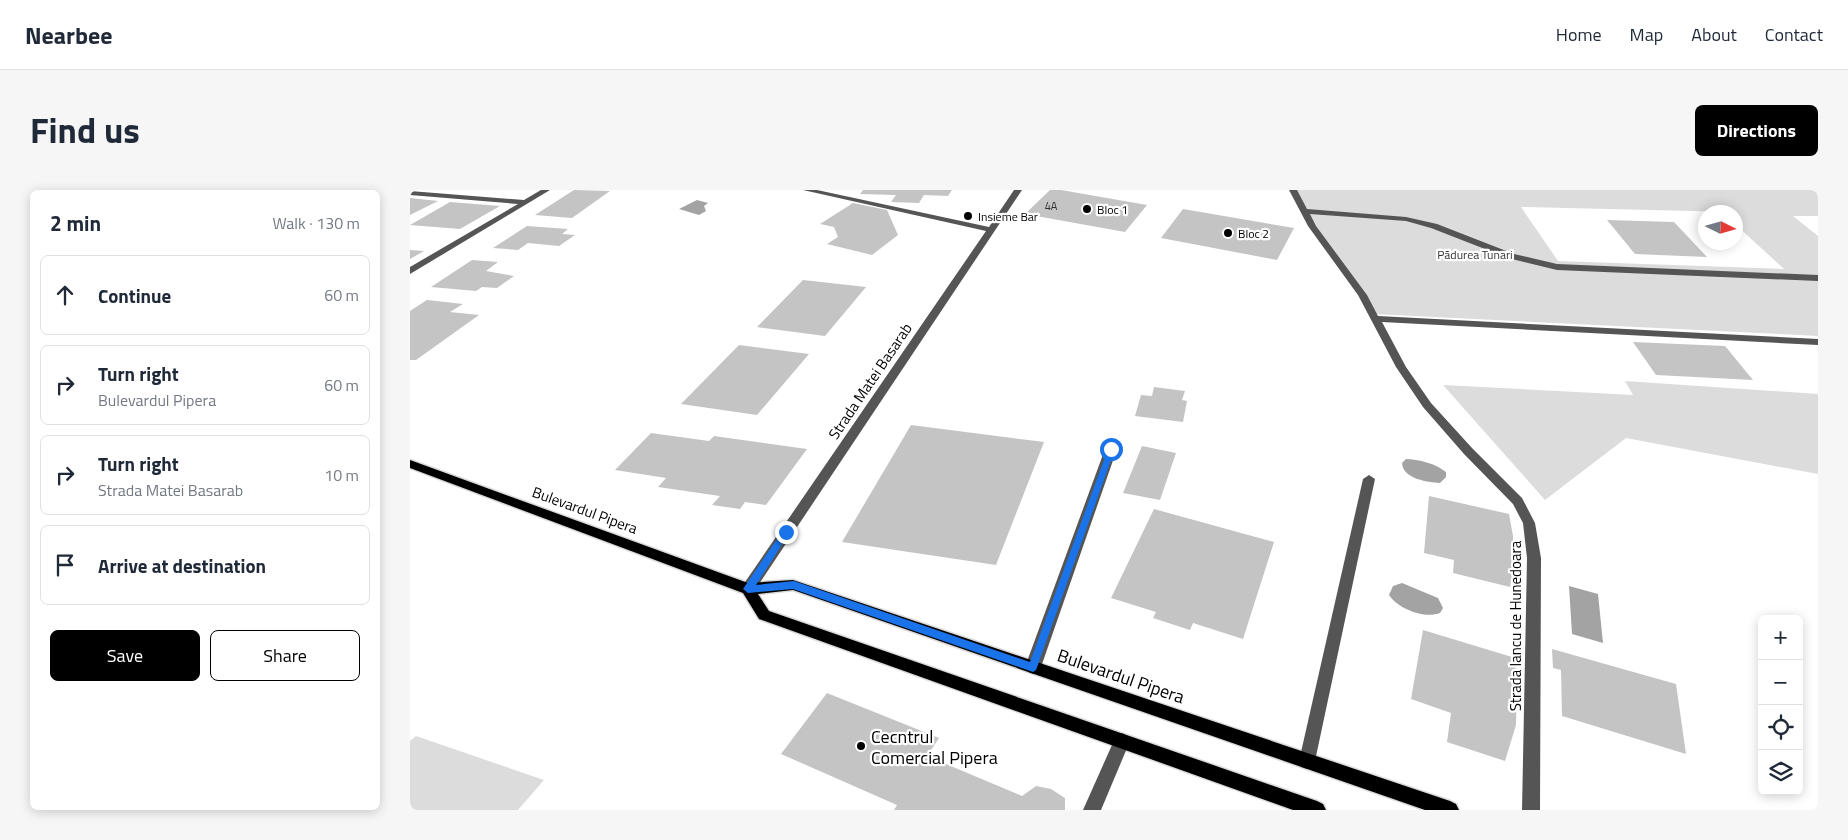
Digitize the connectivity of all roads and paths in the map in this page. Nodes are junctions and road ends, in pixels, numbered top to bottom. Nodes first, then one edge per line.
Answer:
1 (546, 190) edge
2 (807, 190) edge
3 (1018, 190) edge
4 (1293, 190) edge
5 (410, 193) edge
6 (526, 202) junction
7 (1303, 212) junction
8 (992, 230) junction
9 (410, 271) edge
10 (1818, 278) edge
11 (1376, 319) junction
12 (1818, 342) edge
13 (1111, 449) dead end
14 (410, 464) edge
15 (1369, 479) dead end
16 (748, 589) junction
17 (1033, 667) junction
18 (1122, 741) junction
19 (1307, 761) junction
20 (1092, 810) edge
21 (1316, 810) edge
22 (1450, 810) edge
23 (1531, 810) edge

1 - 6 street
2 - 8 street
3 - 8 street, Strada Matei Basarab
4 - 7 street, Strada Iancu de Hunedoara
5 - 6 street
6 - 9 street
7 - 10 street
7 - 11 street, Strada Iancu de Hunedoara
8 - 16 street, Strada Matei Basarab
11 - 12 street
11 - 23 street, Strada Iancu de Hunedoara
13 - 17 street
14 - 16 main road, Bulevardul Pipera
15 - 19 street
16 - 17 main road, Bulevardul Pipera
16 - 18 main road
17 - 19 main road, Bulevardul Pipera
18 - 20 street
18 - 21 main road
19 - 22 main road, Bulevardul Pipera

